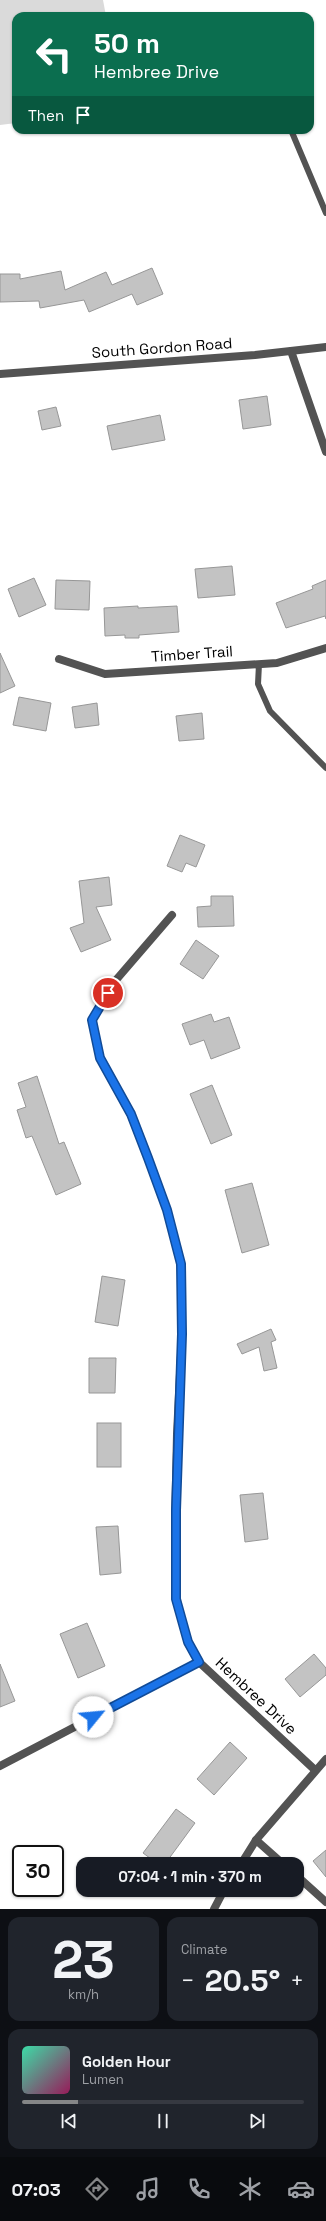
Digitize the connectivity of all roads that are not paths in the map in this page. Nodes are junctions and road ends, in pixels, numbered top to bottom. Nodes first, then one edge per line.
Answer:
1 (293, 134) edge
2 (326, 213) edge
3 (326, 347) edge
4 (291, 351) junction
5 (0, 374) edge
6 (326, 452) edge
7 (326, 648) edge
8 (59, 659) dead end
9 (259, 664) junction
10 (326, 768) edge
11 (172, 915) dead end
12 (199, 1662) junction
13 (326, 1759) edge
14 (0, 1766) edge
15 (315, 1770) junction
16 (256, 1840) junction
17 (245, 1857) edge
18 (275, 1857) edge
19 (304, 1882) edge
20 (220, 1897) edge
21 (326, 1902) edge
22 (214, 1909) edge

1 - 2 lane
3 - 4 street, South Gordon Road
4 - 5 street, South Gordon Road
4 - 6 street
7 - 9 street, Timber Trail
8 - 9 street, Timber Trail
9 - 10 lane
11 - 12 street, Hembree Drive
12 - 14 street
12 - 15 street, Hembree Drive
13 - 15 street
15 - 16 street
16 - 17 street
16 - 18 street
19 - 21 street
20 - 22 street

